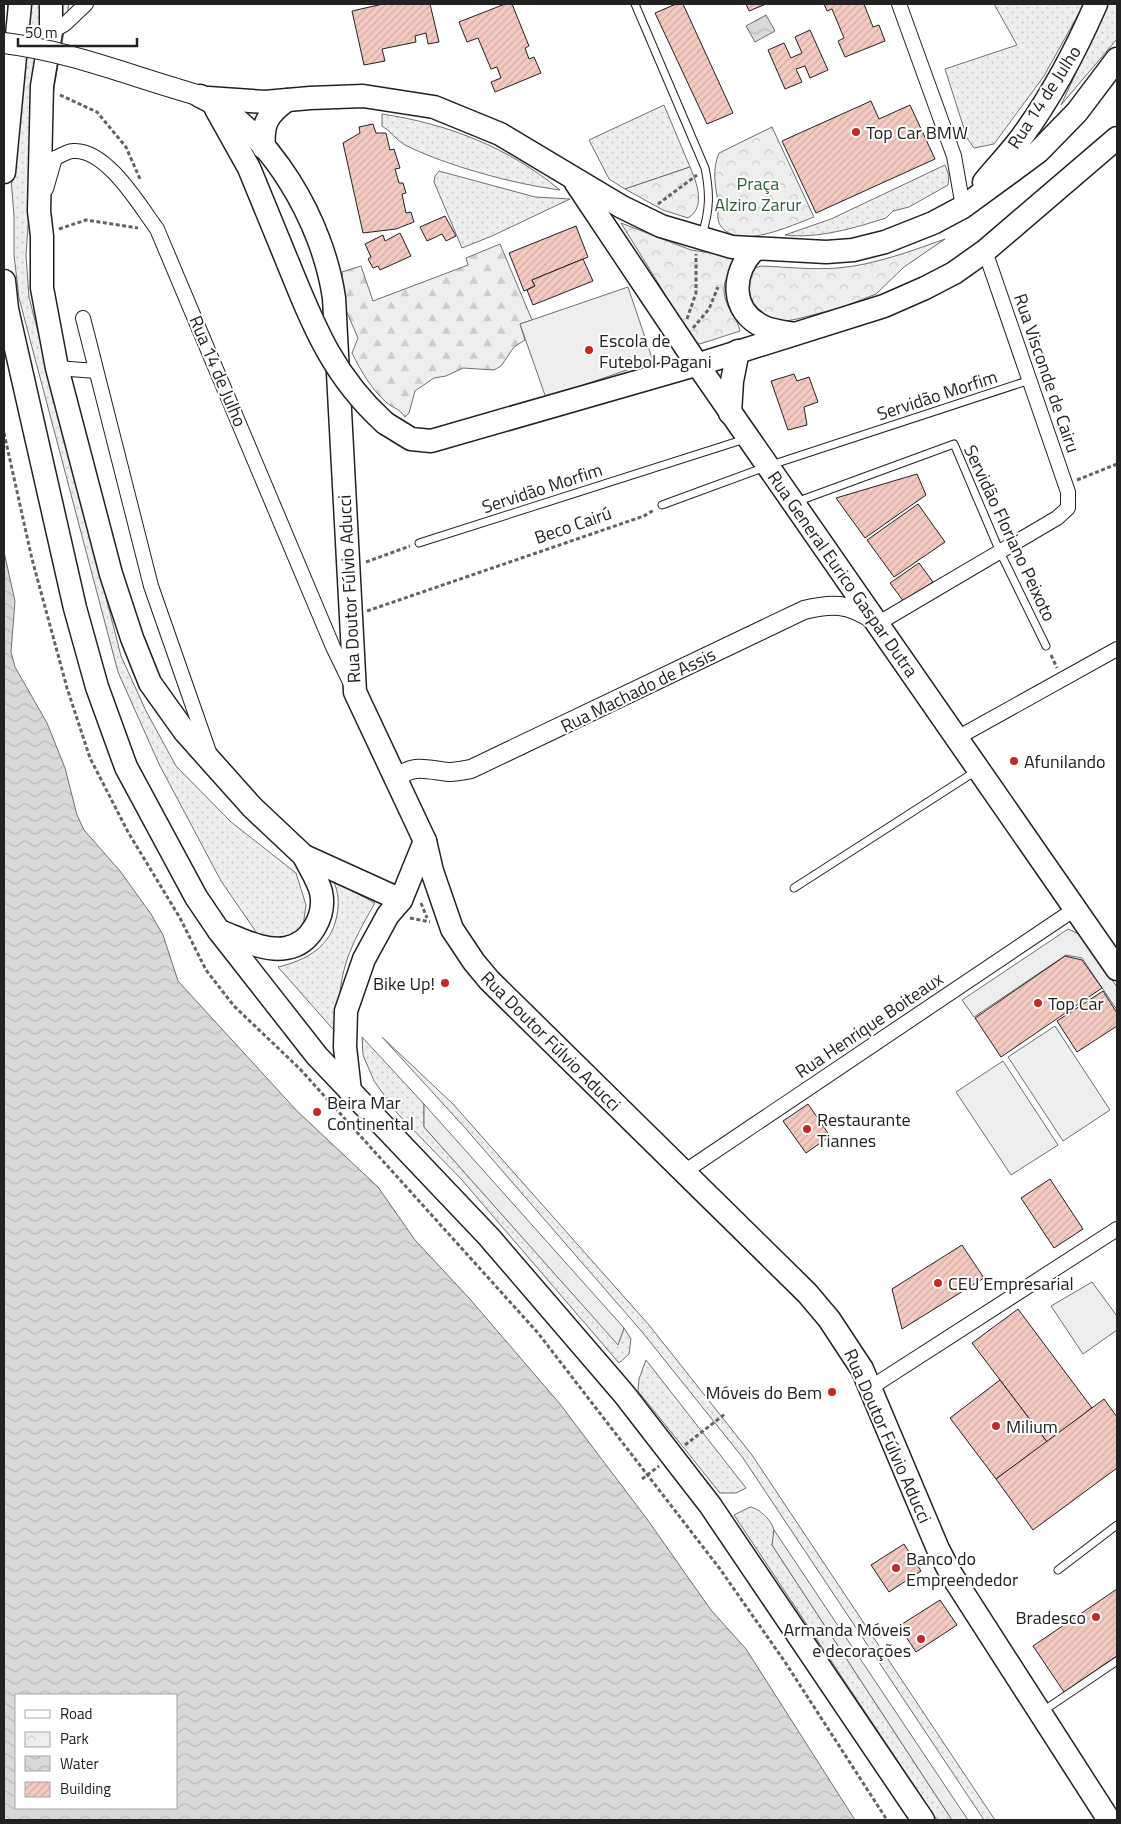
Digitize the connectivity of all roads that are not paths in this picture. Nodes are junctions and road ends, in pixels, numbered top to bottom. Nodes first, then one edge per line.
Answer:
1 (20, 4) edge
2 (51, 4) edge
3 (86, 4) edge
4 (635, 4) edge
5 (899, 4) edge
6 (1096, 4) edge
7 (51, 32) junction
8 (4, 43) edge
9 (1117, 59) edge
10 (206, 99) junction
11 (276, 101) junction
12 (245, 128) junction
13 (1117, 138) edge
14 (264, 148) junction
15 (249, 168) junction
16 (4, 172) edge
17 (580, 181) junction
18 (963, 207) junction
19 (39, 211) junction
20 (701, 239) junction
21 (754, 250) junction
22 (985, 251) junction
23 (4, 281) edge
24 (83, 318) dead end
25 (794, 334) junction
26 (738, 351) junction
27 (702, 363) junction
28 (57, 368) junction
29 (96, 371) junction
30 (1030, 380) junction
31 (730, 413) junction
32 (748, 438) junction
33 (768, 466) junction
34 (793, 503) junction
35 (662, 505) road end
36 (420, 543) road end
37 (1000, 552) junction
38 (877, 624) junction
39 (1046, 646) road end
40 (1117, 649) edge
41 (355, 692) junction
42 (957, 738) junction
43 (214, 766) junction
44 (978, 770) junction
45 (397, 779) junction
46 (425, 841) junction
47 (304, 856) junction
48 (794, 888) dead end
49 (401, 900) junction
50 (1075, 909) junction
51 (219, 931) junction
52 (1117, 969) edge
53 (350, 1091) junction
54 (684, 1172) junction
55 (1117, 1229) edge
56 (870, 1388) junction
57 (1117, 1524) edge
58 (1058, 1570) dead end
59 (1117, 1661) edge
60 (1040, 1713) junction
61 (923, 1820) edge
62 (1108, 1820) edge

1 - 16 main road
2 - 7 main road
3 - 7 street
4 - 20 lane
5 - 18 street
6 - 18 main road, Rua 14 de Julho
7 - 19 main road
8 - 10 main road, bridge
9 - 18 main road
10 - 11 main road
10 - 12 main road, Rua Doutor Fúlvio Aducci
10 - 15 main road
11 - 12 main road
11 - 14 main road
11 - 17 main road
12 - 14 main road, Rua Doutor Fúlvio Aducci
12 - 15 main road
13 - 22 main road
14 - 41 main road, Rua Doutor Fúlvio Aducci
15 - 27 main road, bridge
17 - 20 main road
17 - 27 main road, Rua General Eurico Gaspar Dutra
17 - 27 main road, Rua General Eurico Gaspar Dutra
18 - 21 main road
19 - 28 main road
19 - 41 street, Rua 14 de Julho
20 - 21 main road
21 - 25 main road
22 - 25 main road
22 - 30 street, Rua Visconde de Cairu
23 - 51 main road
24 - 29 street
25 - 26 main road
26 - 27 main road
26 - 31 main road
27 - 31 main road, Rua General Eurico Gaspar Dutra
28 - 29 street
28 - 43 main road
29 - 43 street
30 - 33 lane, Servidão Morfim
30 - 37 street, Rua Visconde de Cairu
31 - 32 main road, Rua General Eurico Gaspar Dutra
32 - 33 main road, Rua General Eurico Gaspar Dutra
32 - 36 lane, Servidão Morfim
33 - 34 main road, Rua General Eurico Gaspar Dutra
33 - 35 lane
34 - 37 lane, Servidão Floriano Peixoto
34 - 38 main road, Rua General Eurico Gaspar Dutra
37 - 38 street
37 - 39 lane, Servidão Floriano Peixoto
38 - 42 main road, Rua General Eurico Gaspar Dutra
38 - 45 street, Rua Machado de Assis
40 - 42 street
41 - 45 main road, Rua Doutor Fúlvio Aducci
42 - 44 main road, Rua General Eurico Gaspar Dutra
43 - 47 main road
44 - 48 lane
44 - 50 main road, Rua General Eurico Gaspar Dutra
45 - 46 main road, Rua Doutor Fúlvio Aducci
46 - 49 main road
46 - 54 main road, Rua Doutor Fúlvio Aducci
47 - 49 main road
47 - 51 main road
49 - 53 main road
50 - 52 main road, Rua General Eurico Gaspar Dutra
50 - 54 street, Rua Henrique Boiteaux
51 - 53 main road
53 - 61 main road
54 - 56 main road, Rua Doutor Fúlvio Aducci
55 - 56 street
56 - 60 main road, Rua Doutor Fúlvio Aducci
57 - 58 lane
59 - 60 lane
60 - 62 main road, Rua Doutor Fúlvio Aducci

